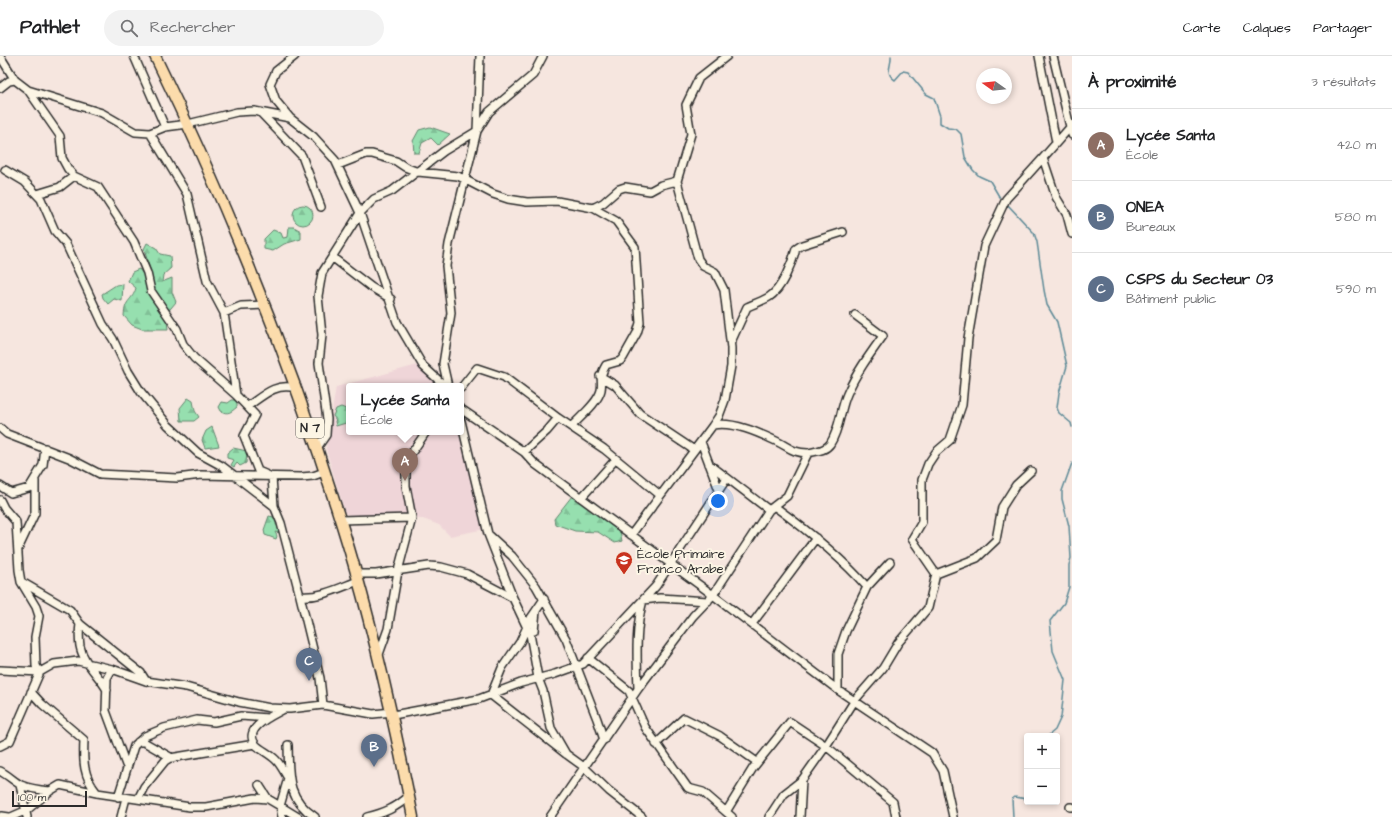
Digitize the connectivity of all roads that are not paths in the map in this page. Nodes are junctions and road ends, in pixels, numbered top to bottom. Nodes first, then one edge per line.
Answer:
1 (0, 56) edge
2 (134, 56) edge
3 (155, 56) edge
4 (295, 56) edge
5 (480, 56) edge
6 (543, 56) edge
7 (727, 56) edge
8 (1039, 56) edge
9 (1053, 56) edge
10 (15, 80) junction
11 (0, 88) edge
12 (28, 90) junction
13 (260, 112) junction
14 (290, 118) junction
15 (188, 124) junction
16 (1071, 126) edge
17 (165, 127) junction
18 (477, 130) junction
19 (150, 134) junction
20 (1072, 135) edge
21 (1056, 142) junction
22 (1044, 158) junction
23 (338, 166) junction
24 (5, 170) dead end
25 (418, 172) junction
26 (74, 176) junction
27 (466, 180) junction
28 (677, 181) junction
29 (37, 194) junction
30 (321, 206) dead end
31 (593, 208) junction
32 (360, 213) junction
33 (843, 232) dead end
34 (1072, 234) edge
35 (332, 257) junction
36 (391, 299) junction
37 (265, 305) junction
38 (224, 313) junction
39 (855, 315) dead end
40 (731, 342) junction
41 (600, 376) junction
42 (442, 383) edge
43 (447, 383) edge
44 (464, 384) edge
45 (296, 388) junction
46 (236, 395) junction
47 (248, 406) junction
48 (464, 411) edge
49 (558, 418) junction
50 (713, 425) junction
51 (571, 427) junction
52 (0, 428) edge
53 (464, 434) edge
54 (424, 435) edge
55 (701, 442) junction
56 (45, 448) junction
57 (317, 448) junction
58 (694, 450) junction
59 (524, 452) junction
60 (808, 452) junction
61 (616, 459) junction
62 (709, 464) junction
63 (1031, 471) dead end
64 (324, 472) junction
65 (233, 475) junction
66 (272, 477) junction
67 (727, 478) junction
68 (35, 481) junction
69 (0, 486) edge
70 (719, 490) junction
71 (660, 495) junction
72 (582, 497) junction
73 (0, 500) edge
74 (274, 506) junction
75 (772, 508) junction
76 (412, 518) junction
77 (340, 520) junction
78 (488, 534) junction
79 (631, 535) junction
80 (816, 538) junction
81 (18, 549) junction
82 (890, 562) dead end
83 (669, 563) junction
84 (398, 571) junction
85 (936, 574) junction
86 (357, 578) junction
87 (21, 582) junction
88 (867, 587) junction
89 (539, 591) junction
90 (714, 594) junction
91 (300, 596) junction
92 (513, 598) junction
93 (544, 599) junction
94 (643, 600) junction
95 (708, 601) junction
96 (536, 610) junction
97 (80, 624) junction
98 (752, 624) junction
99 (527, 626) junction
100 (534, 631) dead end
101 (378, 658) junction
102 (588, 658) junction
103 (88, 664) junction
104 (576, 668) junction
105 (112, 669) junction
106 (0, 670) edge
107 (40, 672) junction
108 (538, 678) junction
109 (146, 681) junction
110 (638, 689) junction
111 (838, 690) junction
112 (107, 691) junction
113 (31, 692) junction
114 (492, 695) junction
115 (633, 698) junction
116 (855, 700) junction
117 (237, 702) junction
118 (323, 705) junction
119 (284, 709) junction
120 (392, 714) junction
121 (243, 717) junction
122 (268, 718) junction
123 (604, 740) junction
124 (138, 742) junction
125 (256, 744) junction
126 (656, 744) junction
127 (288, 745) dead end
128 (0, 746) edge
129 (826, 746) junction
130 (566, 754) junction
131 (172, 758) junction
132 (757, 762) junction
133 (126, 765) junction
134 (584, 767) junction
135 (0, 771) edge
136 (288, 778) junction
137 (802, 780) junction
138 (20, 785) junction
139 (259, 785) dead end
140 (50, 791) junction
141 (97, 793) junction
142 (409, 796) junction
143 (118, 797) junction
144 (126, 798) junction
145 (138, 799) junction
146 (268, 799) junction
147 (298, 803) junction
148 (280, 806) junction
149 (729, 814) edge
150 (28, 815) edge
151 (5, 816) edge
152 (121, 817) edge
153 (282, 817) edge
154 (298, 817) edge
155 (305, 817) edge
156 (315, 817) edge
157 (367, 817) edge
158 (413, 817) edge
159 (550, 817) edge
160 (642, 817) edge
161 (769, 817) edge
162 (800, 817) edge
163 (896, 817) edge
164 (953, 817) edge

1 - 10 street
2 - 17 street
3 - 15 highway, N 7
4 - 14 street
5 - 18 street
6 - 18 street
7 - 28 street
8 - 21 street
9 - 16 street
10 - 11 street
10 - 12 street
12 - 19 street
12 - 26 street
13 - 14 street
13 - 15 street
13 - 30 street
14 - 23 street
15 - 17 street
15 - 37 highway, N 7
16 - 20 street
16 - 21 street
17 - 19 street
18 - 25 street
18 - 27 street
19 - 38 street
21 - 22 street
22 - 34 street
22 - 85 street
23 - 25 street
23 - 32 street
24 - 29 street
25 - 27 street
25 - 32 street
26 - 29 street
26 - 46 street
27 - 31 street
27 - 43 street
28 - 31 street
28 - 40 street
29 - 65 street
31 - 41 street
32 - 35 street
32 - 36 street
33 - 40 street
35 - 36 street
35 - 57 street
36 - 42 street
37 - 38 street
37 - 45 highway, N 7
38 - 46 street
39 - 60 street
40 - 50 street
41 - 51 street
41 - 58 street
44 - 49 street
45 - 47 street
45 - 57 highway, N 7
46 - 47 street
47 - 66 street
48 - 59 street
49 - 51 street
49 - 59 street
50 - 55 street
50 - 60 street
51 - 61 street
52 - 56 street
53 - 78 street
54 - 76 street
55 - 58 street
55 - 62 street
56 - 65 street
56 - 68 street
57 - 64 highway, N 7
58 - 71 street
59 - 72 street
60 - 75 street
61 - 71 street
61 - 72 street
62 - 67 street
62 - 70 street
63 - 85 street
64 - 66 street
64 - 77 highway, N 7
65 - 66 street
65 - 74 street
66 - 74 street
67 - 70 street
67 - 75 street
68 - 69 street
68 - 81 street
70 - 83 street
71 - 79 street
72 - 79 street
73 - 81 street
74 - 91 street
75 - 80 street
75 - 90 street
76 - 77 street
76 - 84 street
77 - 86 highway, N 7
78 - 89 street
78 - 92 street
79 - 83 street
80 - 88 street
80 - 98 street
81 - 87 street
82 - 88 street
83 - 90 street
83 - 94 street
84 - 86 street
84 - 92 street
84 - 101 street
85 - 116 street
86 - 91 street
86 - 101 highway, N 7
87 - 97 street
87 - 107 street
88 - 111 street
89 - 93 street
89 - 96 street
90 - 95 street
90 - 98 street
91 - 118 street
92 - 99 street
93 - 96 street
93 - 104 street
94 - 95 street
94 - 102 street
94 - 110 street
95 - 110 street
96 - 99 street
96 - 100 street
97 - 103 street
97 - 109 street
98 - 111 street
99 - 108 street
99 - 114 street
101 - 120 highway, N 7
102 - 104 street
102 - 115 street
103 - 105 street
103 - 107 street
103 - 112 street
104 - 108 street
104 - 123 street
105 - 109 street
105 - 112 street
106 - 107 street
107 - 113 street
108 - 114 street
108 - 130 street
109 - 117 street
110 - 115 street
111 - 116 street
112 - 133 street
113 - 128 street
113 - 141 street
114 - 120 street
114 - 130 street
115 - 123 street
115 - 126 street
116 - 129 street
116 - 164 street
117 - 119 street
117 - 121 street
118 - 119 street
118 - 120 street
119 - 122 street
120 - 142 highway, N 7
121 - 122 street
121 - 124 street
122 - 125 street
123 - 134 street
124 - 131 street
124 - 133 street
125 - 131 street
125 - 136 street
126 - 132 street
126 - 149 street
127 - 136 street
129 - 132 street
129 - 137 street
129 - 163 street
130 - 134 street
131 - 145 street
132 - 149 street
133 - 143 street
134 - 159 street
134 - 160 street
135 - 138 street
136 - 147 street
136 - 148 street
137 - 161 street
137 - 162 street
138 - 140 street
138 - 150 street
139 - 146 street
140 - 141 street
140 - 150 street
141 - 143 street
142 - 157 street
142 - 158 highway, N 7
143 - 144 street
144 - 145 street
144 - 152 street
145 - 146 street
146 - 148 street
147 - 155 street
147 - 156 street
148 - 153 street
148 - 154 street
150 - 151 street

